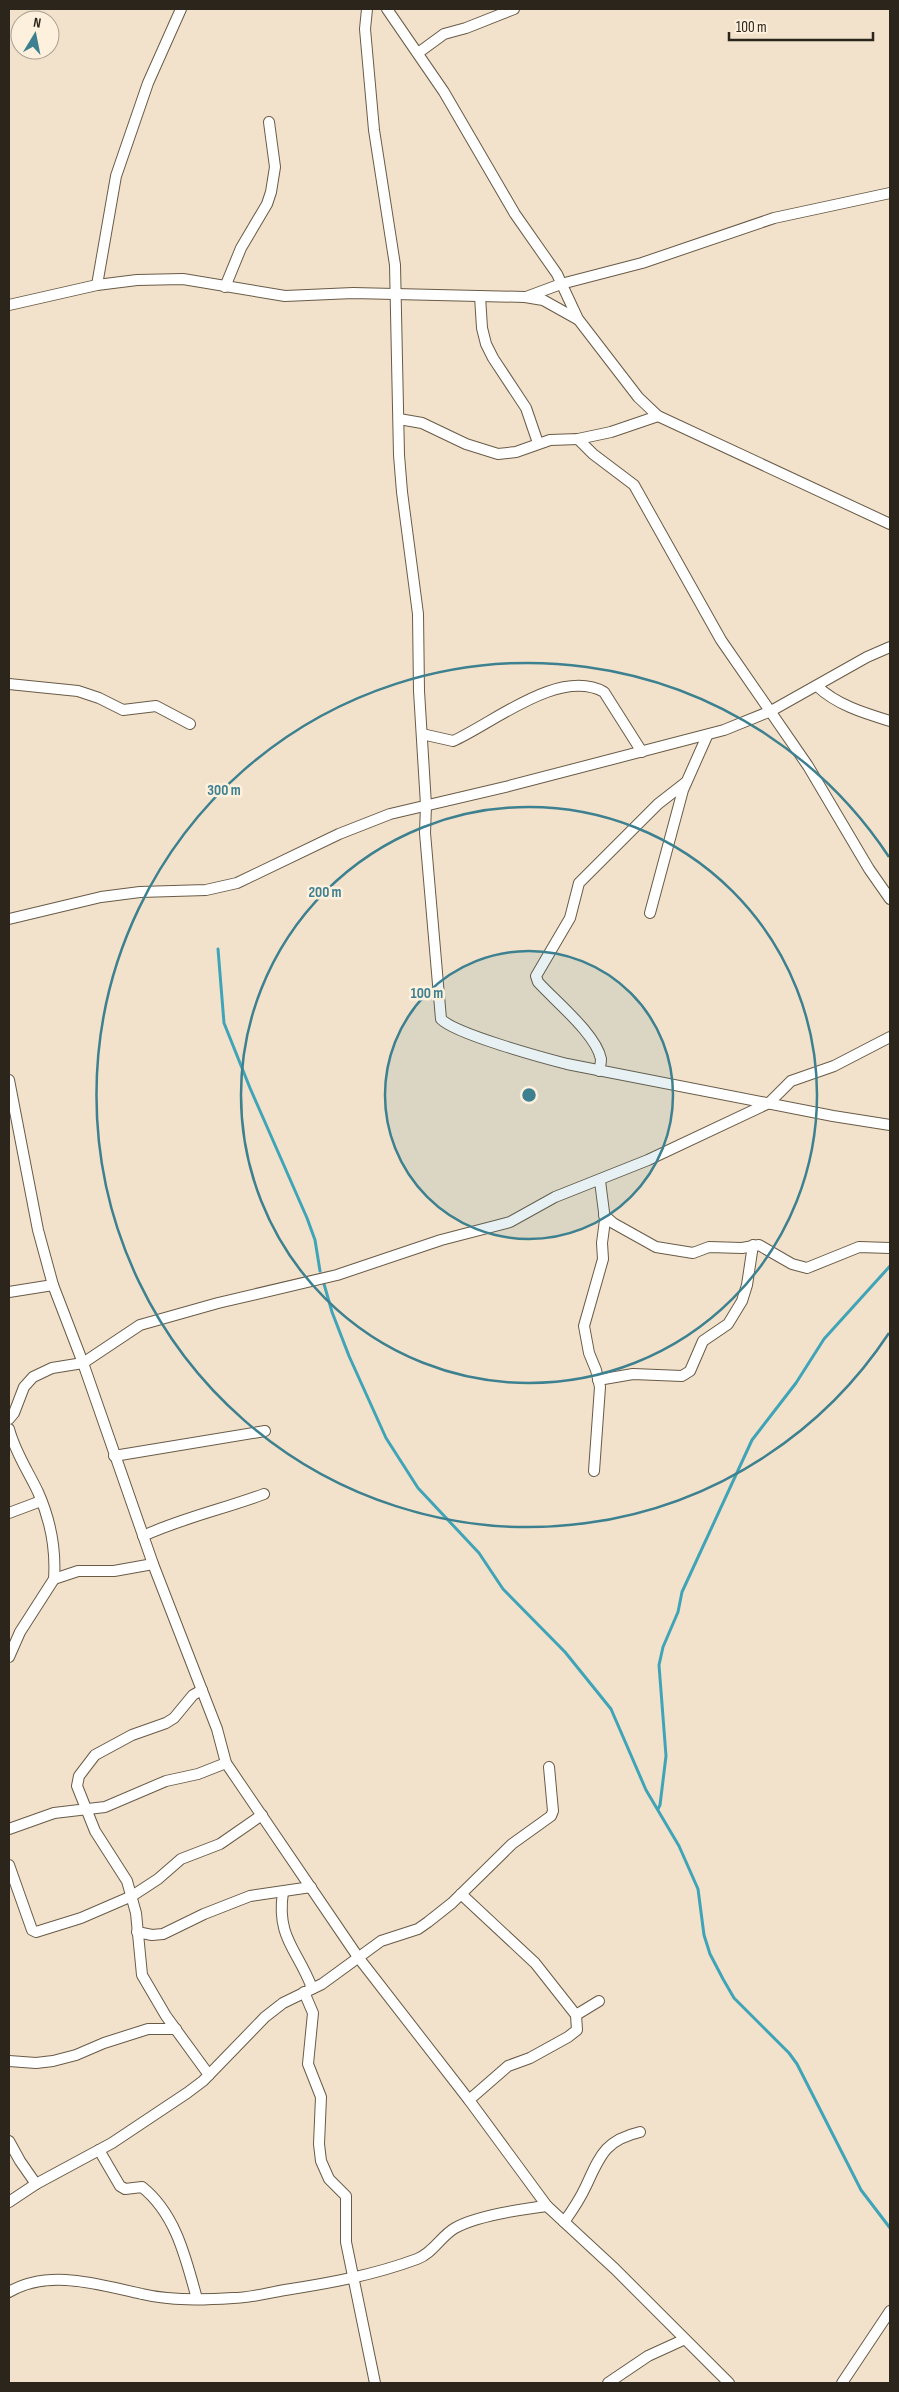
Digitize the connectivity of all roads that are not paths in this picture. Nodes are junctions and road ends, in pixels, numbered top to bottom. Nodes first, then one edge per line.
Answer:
1 (181, 9) edge
2 (367, 9) edge
3 (514, 9) edge
4 (391, 10) edge
5 (418, 53) junction
6 (268, 122) dead end
7 (890, 193) edge
8 (561, 284) junction
9 (96, 285) junction
10 (225, 287) junction
11 (396, 294) junction
12 (480, 296) junction
13 (525, 297) junction
14 (9, 305) edge
15 (578, 319) junction
16 (658, 416) junction
17 (399, 419) junction
18 (578, 439) junction
19 (538, 443) junction
20 (890, 524) edge
21 (890, 647) edge
22 (9, 684) edge
23 (817, 686) junction
24 (771, 711) junction
25 (890, 721) edge
26 (190, 724) dead end
27 (422, 734) junction
28 (707, 736) junction
29 (642, 752) junction
30 (685, 783) junction
31 (426, 804) junction
32 (890, 899) edge
33 (650, 914) dead end
34 (9, 918) edge
35 (890, 1037) edge
36 (599, 1071) junction
37 (9, 1080) edge
38 (10, 1098) edge
39 (769, 1103) junction
40 (890, 1125) edge
41 (600, 1180) junction
42 (604, 1214) junction
43 (753, 1245) junction
44 (890, 1248) edge
45 (53, 1286) junction
46 (9, 1292) edge
47 (83, 1363) junction
48 (598, 1380) junction
49 (9, 1419) edge
50 (9, 1429) edge
51 (265, 1431) dead end
52 (114, 1456) junction
53 (594, 1471) dead end
54 (264, 1494) dead end
55 (41, 1501) junction
56 (9, 1513) edge
57 (143, 1536) junction
58 (152, 1564) junction
59 (54, 1579) junction
60 (9, 1658) edge
61 (202, 1690) junction
62 (226, 1763) junction
63 (549, 1767) dead end
64 (85, 1810) junction
65 (262, 1815) junction
66 (9, 1830) edge
67 (9, 1864) edge
68 (311, 1887) junction
69 (283, 1892) junction
70 (461, 1894) junction
71 (132, 1896) junction
72 (137, 1932) junction
73 (358, 1957) junction
74 (308, 1990) junction
75 (599, 2001) dead end
76 (576, 2016) junction
77 (176, 2029) junction
78 (9, 2061) edge
79 (209, 2075) junction
80 (469, 2100) junction
81 (640, 2132) dead end
82 (9, 2141) edge
83 (99, 2150) junction
84 (36, 2184) junction
85 (9, 2202) edge
86 (547, 2206) junction
87 (564, 2222) junction
88 (353, 2278) junction
89 (9, 2292) edge
90 (197, 2299) junction
91 (890, 2311) edge
92 (683, 2340) junction
93 (373, 2382) edge
94 (608, 2383) edge
95 (729, 2383) edge
96 (842, 2383) edge

1 - 9 street
2 - 11 street
3 - 5 street
4 - 5 street
5 - 8 street
6 - 10 street
7 - 8 street
8 - 13 street
8 - 15 street
9 - 10 street
9 - 14 street
10 - 11 street
11 - 12 street
11 - 17 street
12 - 13 street
12 - 19 street
13 - 15 street
15 - 16 street
16 - 18 street
16 - 20 street
17 - 19 street
17 - 27 street
18 - 19 street
18 - 24 street
21 - 23 street
22 - 26 street
23 - 24 street
23 - 25 street
24 - 28 street
24 - 32 street
27 - 29 street
27 - 31 street
28 - 29 street
28 - 30 street
29 - 31 street
30 - 33 street
30 - 36 street
31 - 34 street
31 - 36 street
35 - 39 street
36 - 39 street
37 - 38 street
38 - 45 street
39 - 40 street
39 - 41 street
41 - 42 street
41 - 47 street
42 - 43 street
42 - 48 street
43 - 44 street
43 - 48 street
45 - 46 street
45 - 47 street
47 - 49 street
47 - 52 street
48 - 53 street
50 - 55 street
51 - 52 street
52 - 57 street
54 - 57 street
55 - 56 street
55 - 59 street
57 - 58 street
58 - 59 street
58 - 61 street
59 - 60 street
61 - 62 street
61 - 64 street
62 - 64 street
62 - 65 street
63 - 70 street
64 - 66 street
64 - 71 street
65 - 68 street
65 - 71 street
67 - 71 street
68 - 69 street
68 - 73 street
69 - 72 street
69 - 74 street
70 - 73 street
70 - 76 street
71 - 72 street
72 - 77 street
73 - 74 street
73 - 80 street
74 - 79 street
74 - 88 street
75 - 76 street
76 - 80 street
77 - 78 street
77 - 79 street
79 - 83 street
80 - 86 street
81 - 87 street
82 - 84 street
83 - 84 street
83 - 90 street
84 - 85 street
86 - 87 street
86 - 88 street
87 - 92 street
88 - 90 street
88 - 93 street
89 - 90 street
91 - 96 street
92 - 94 street
92 - 95 street

